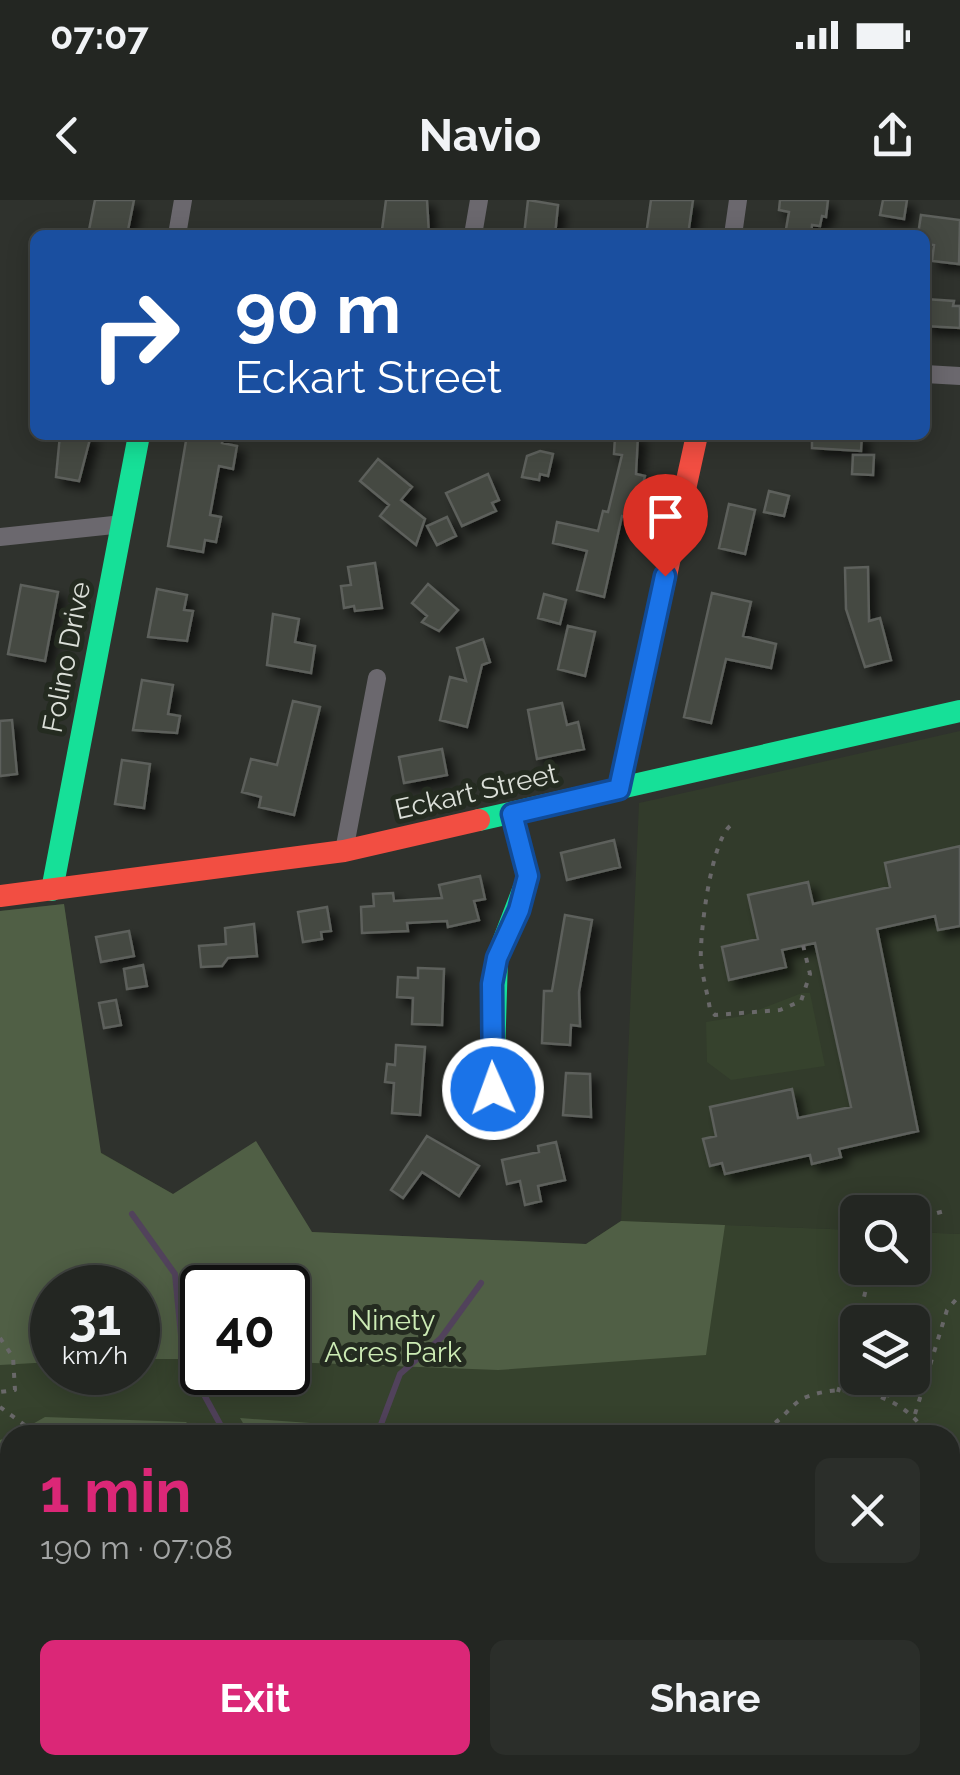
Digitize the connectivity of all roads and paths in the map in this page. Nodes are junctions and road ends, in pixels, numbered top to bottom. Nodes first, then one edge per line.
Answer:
1 (184, 200) edge
2 (478, 200) edge
3 (738, 200) edge
4 (178, 230) edge
5 (474, 230) edge
6 (733, 230) edge
7 (930, 374) edge
8 (960, 376) edge
9 (139, 440) edge
10 (696, 440) edge
11 (123, 524) junction
12 (0, 537) edge
13 (377, 678) dead end
14 (960, 711) edge
15 (619, 789) junction
16 (512, 814) junction
17 (730, 826) dead end
18 (344, 851) junction
19 (52, 890) junction
20 (0, 896) edge
21 (803, 945) dead end
22 (493, 1089) dead end
23 (948, 1210) dead end
24 (930, 1215) edge
25 (960, 1295) edge
26 (0, 1338) edge
27 (930, 1370) edge
28 (840, 1385) edge
29 (0, 1392) edge
30 (838, 1392) joint
31 (878, 1395) edge
32 (886, 1396) joint
33 (918, 1396) edge
34 (0, 1407) edge
35 (915, 1414) junction
36 (24, 1425) edge
37 (769, 1425) edge
38 (921, 1425) edge

1 - 4 street
2 - 5 street
3 - 6 street
7 - 8 street
9 - 11 street, Folino Drive
10 - 15 street
11 - 12 street
11 - 19 street, Folino Drive
13 - 18 street
14 - 15 street, Eckart Street
15 - 16 street, Eckart Street
16 - 18 street, Eckart Street
16 - 22 street
17 - 21 path
18 - 19 street, Eckart Street
19 - 20 street, Eckart Street
23 - 24 path
25 - 27 path
26 - 29 path
28 - 30 path
30 - 37 path
31 - 32 path
32 - 35 path
33 - 35 path
34 - 36 path
35 - 38 path

